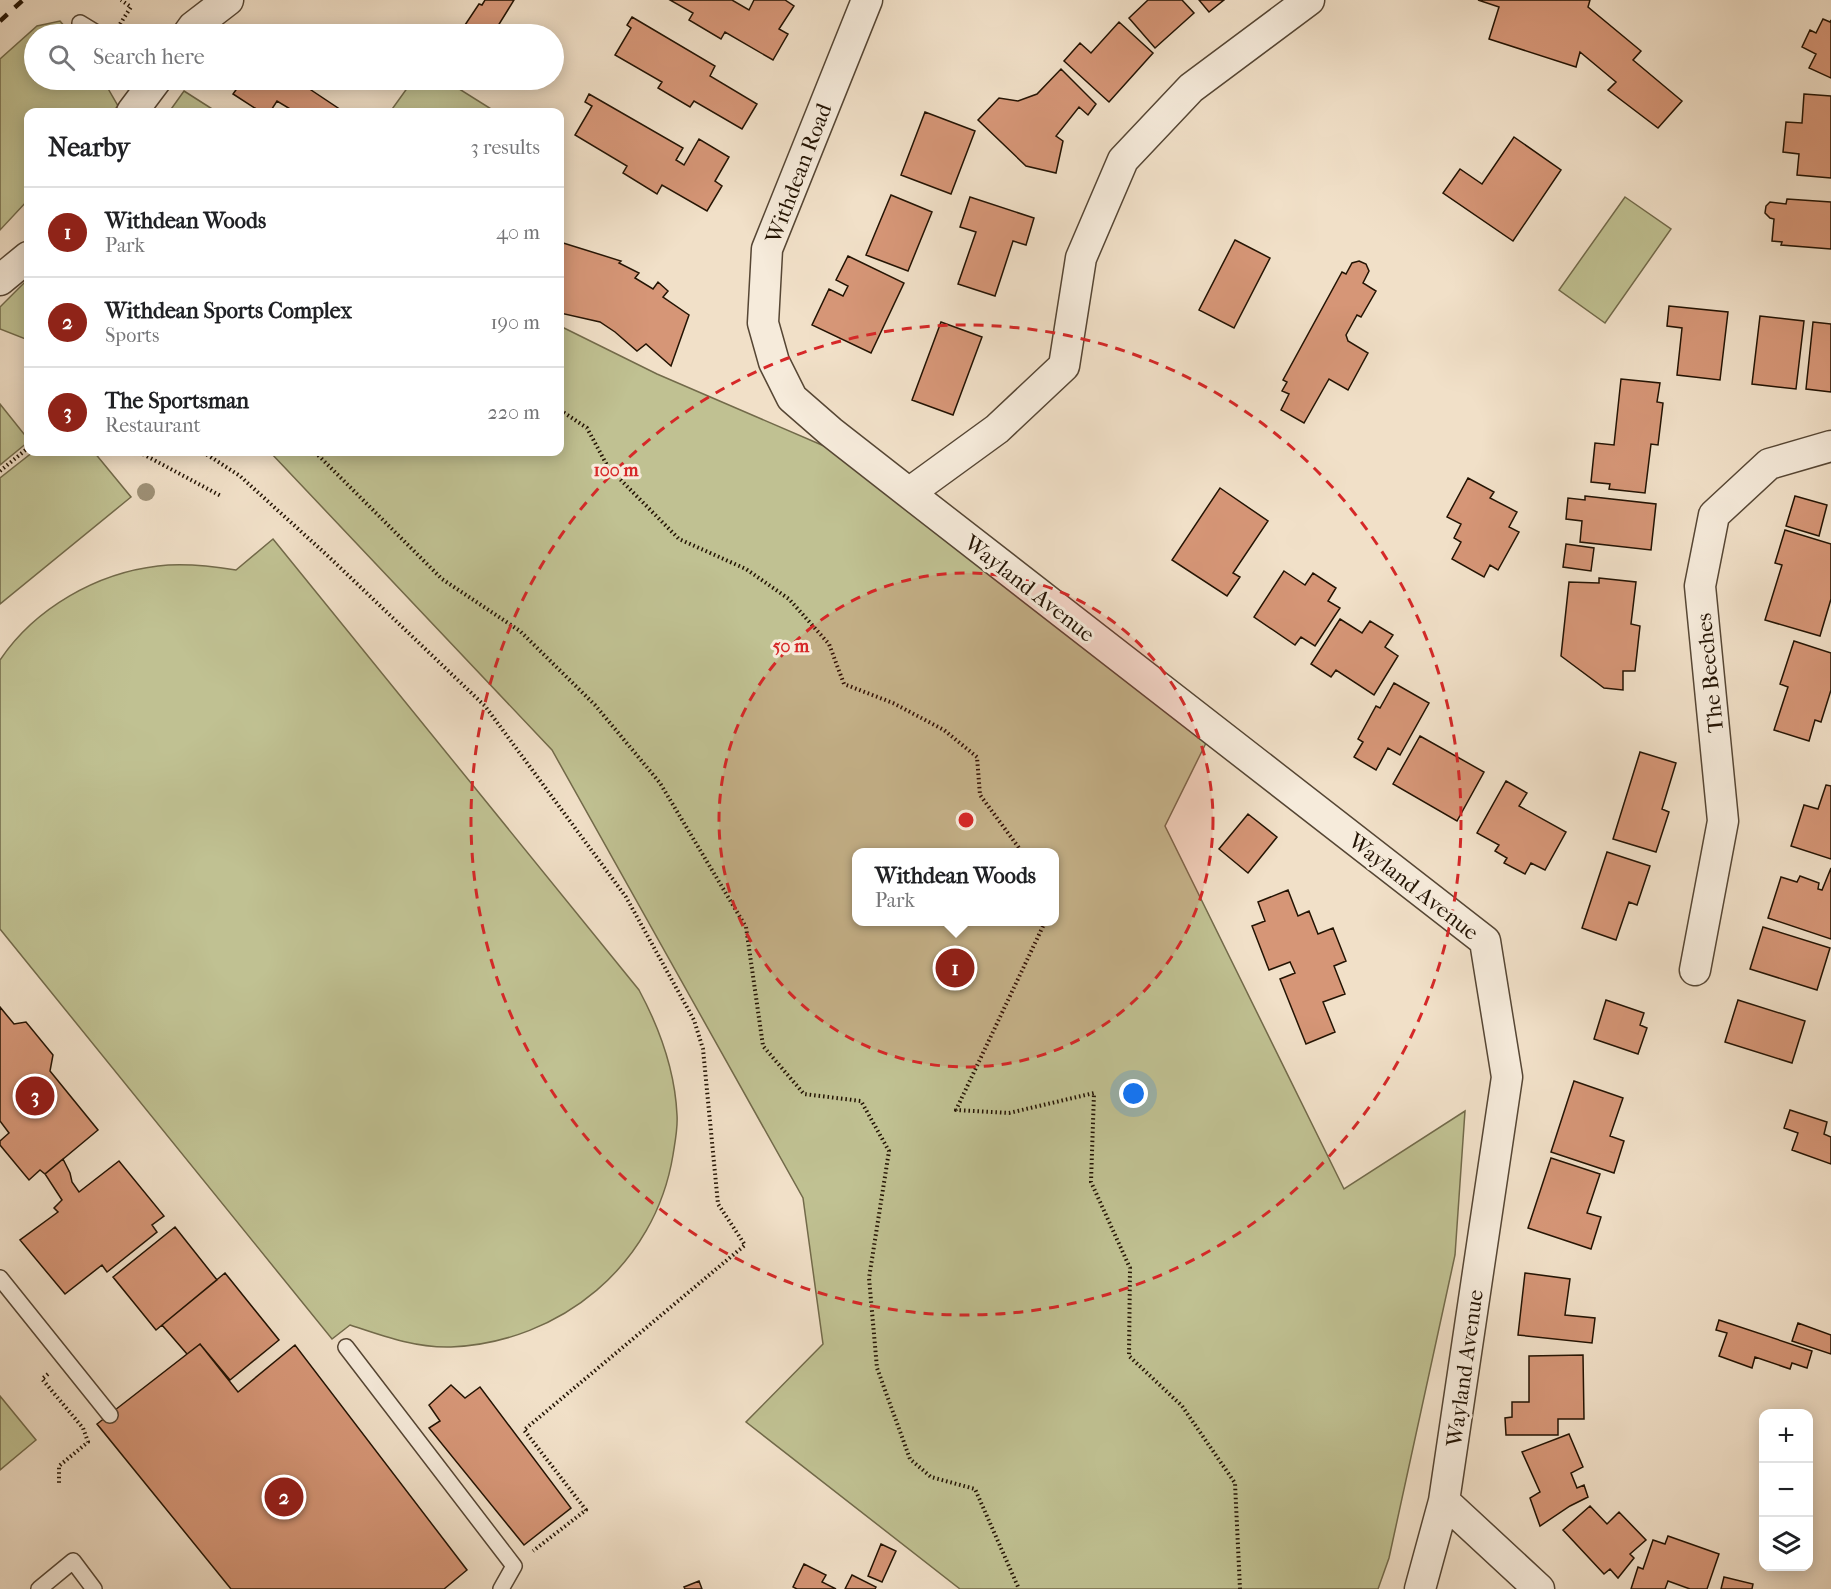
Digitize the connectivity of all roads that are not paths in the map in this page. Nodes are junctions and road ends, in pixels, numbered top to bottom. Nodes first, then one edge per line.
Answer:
1 (228, 0) edge
2 (867, 0) edge
3 (1309, 0) edge
4 (197, 24) edge
5 (146, 90) edge
6 (135, 108) edge
7 (24, 260) edge
8 (0, 280) edge
9 (1831, 446) edge
10 (909, 493) junction
11 (1695, 970) dead end
12 (0, 1278) edge
13 (346, 1347) dead end
14 (110, 1415) dead end
15 (1444, 1501) junction
16 (39, 1589) edge
17 (94, 1589) edge
18 (501, 1589) edge
19 (1421, 1589) edge
20 (1539, 1589) edge

1 - 4 street
2 - 10 street, Withdean Road
3 - 10 street
5 - 6 street
7 - 8 street
9 - 11 street, The Beeches
10 - 15 street, Wayland Avenue
12 - 14 lane
13 - 18 lane
15 - 19 street, Wayland Avenue
15 - 20 street
16 - 17 lane

